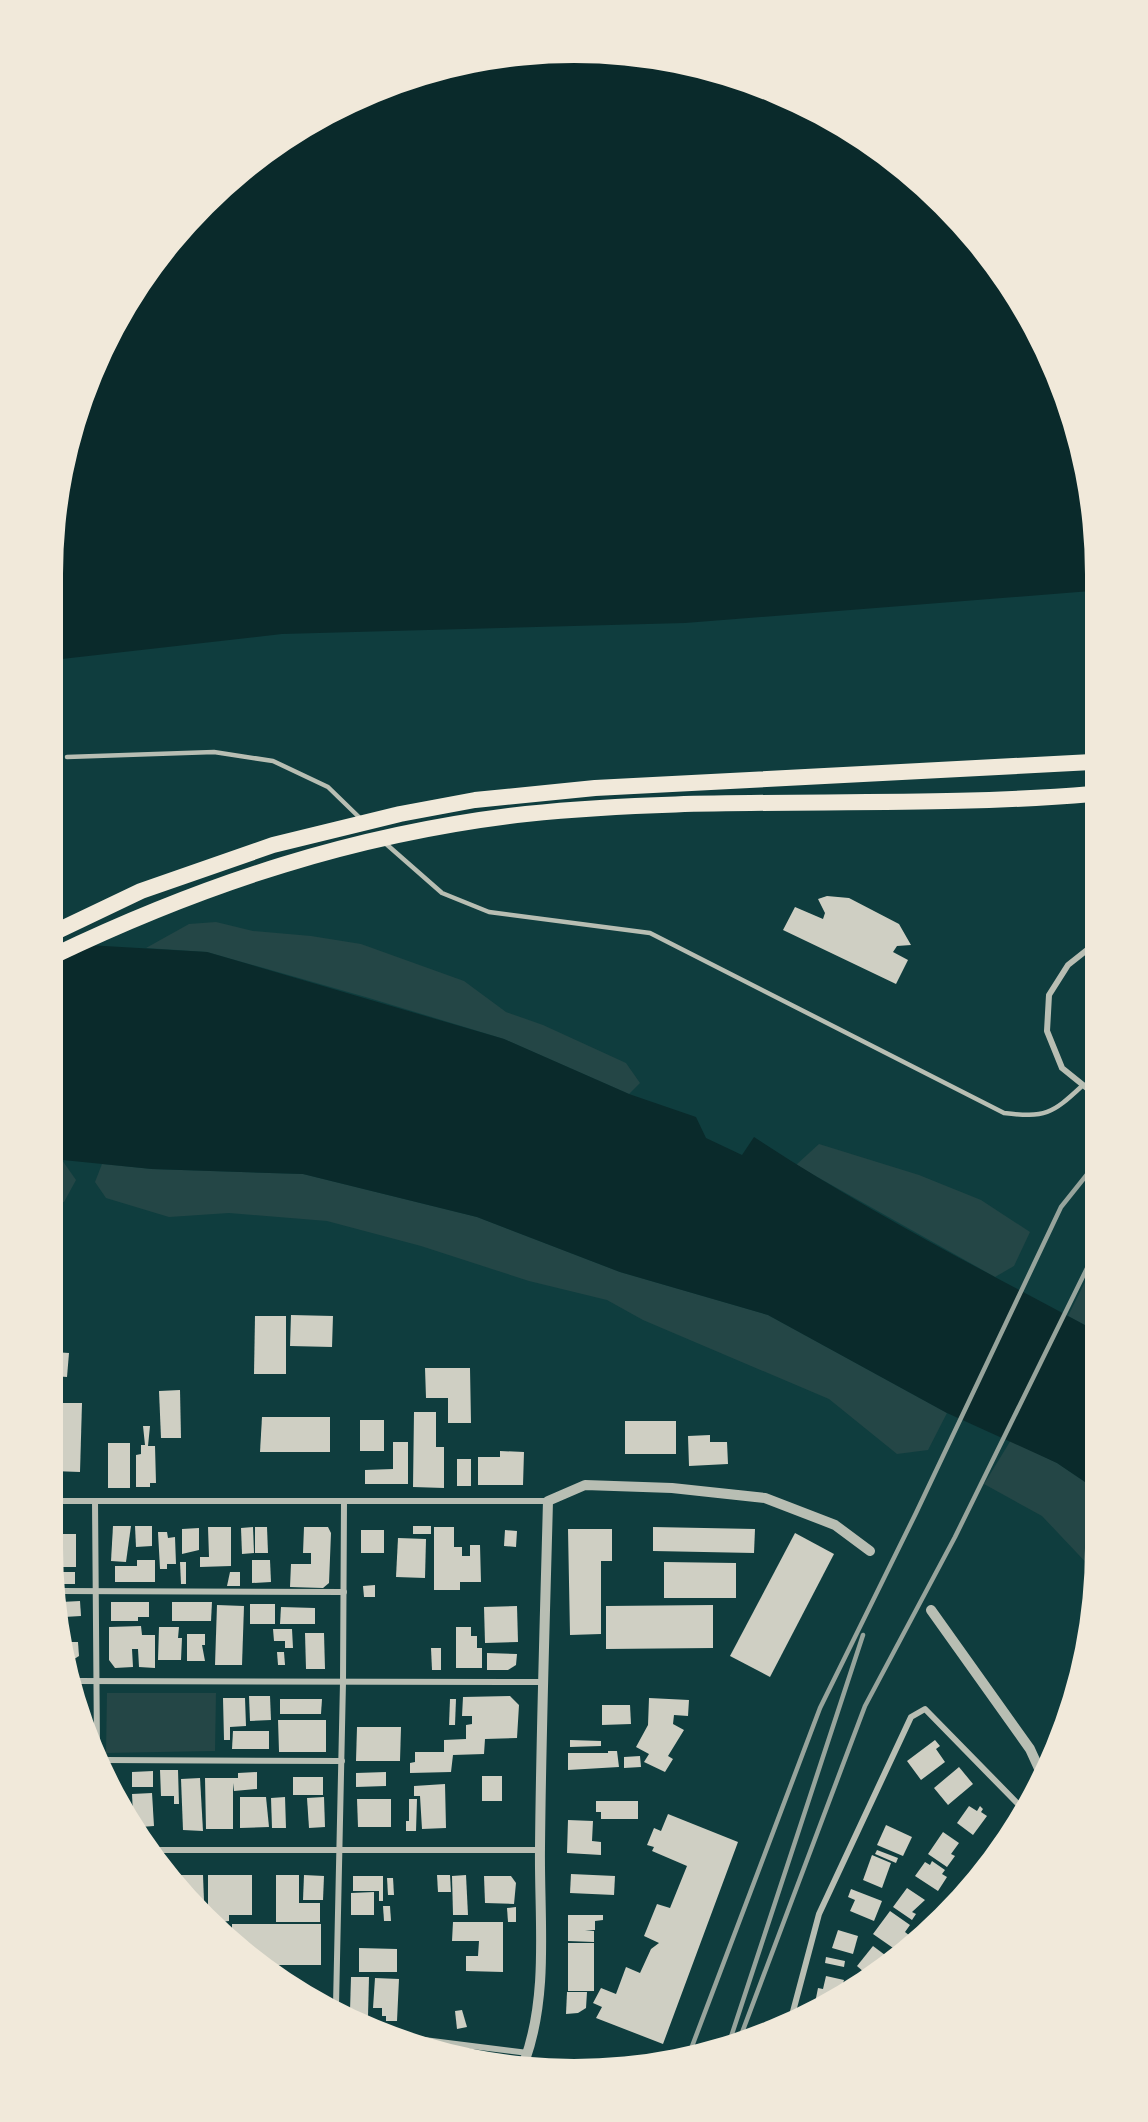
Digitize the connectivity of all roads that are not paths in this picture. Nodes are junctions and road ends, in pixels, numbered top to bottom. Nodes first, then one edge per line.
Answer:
1 (67, 757) dead end
2 (1085, 762) edge
3 (1085, 795) edge
4 (370, 829) dead end
5 (379, 837) dead end
6 (63, 928) edge
7 (63, 951) edge
8 (1085, 952) edge
9 (1082, 1086) junction
10 (1085, 1088) edge
11 (63, 1501) edge
12 (95, 1501) junction
13 (344, 1501) junction
14 (548, 1501) junction
15 (870, 1551) dead end
16 (65, 1591) edge
17 (95, 1591) junction
18 (344, 1592) junction
19 (931, 1610) dead end
20 (80, 1681) edge
21 (96, 1681) junction
22 (343, 1682) junction
23 (543, 1682) junction
24 (98, 1732) edge
25 (110, 1761) edge
26 (342, 1761) junction
27 (1037, 1764) edge
28 (1017, 1803) edge
29 (162, 1850) edge
30 (340, 1850) junction
31 (540, 1850) junction
32 (336, 2000) edge
33 (794, 2009) edge
34 (468, 2048) edge
35 (522, 2056) edge
36 (526, 2057) edge

1 - 4 lane
2 - 6 highway
3 - 7 highway
5 - 9 lane
8 - 9 street
9 - 10 street
11 - 12 street
12 - 13 street
12 - 17 street
13 - 14 street
13 - 18 street
14 - 15 street
14 - 23 street
16 - 17 street
17 - 18 street
17 - 21 street
18 - 22 street
19 - 27 street
20 - 21 street
21 - 22 street
21 - 24 street
22 - 23 street
22 - 26 street
23 - 31 street
25 - 26 street
26 - 30 street
28 - 33 street
29 - 30 street
30 - 31 street
30 - 32 street
31 - 36 street
34 - 35 street

